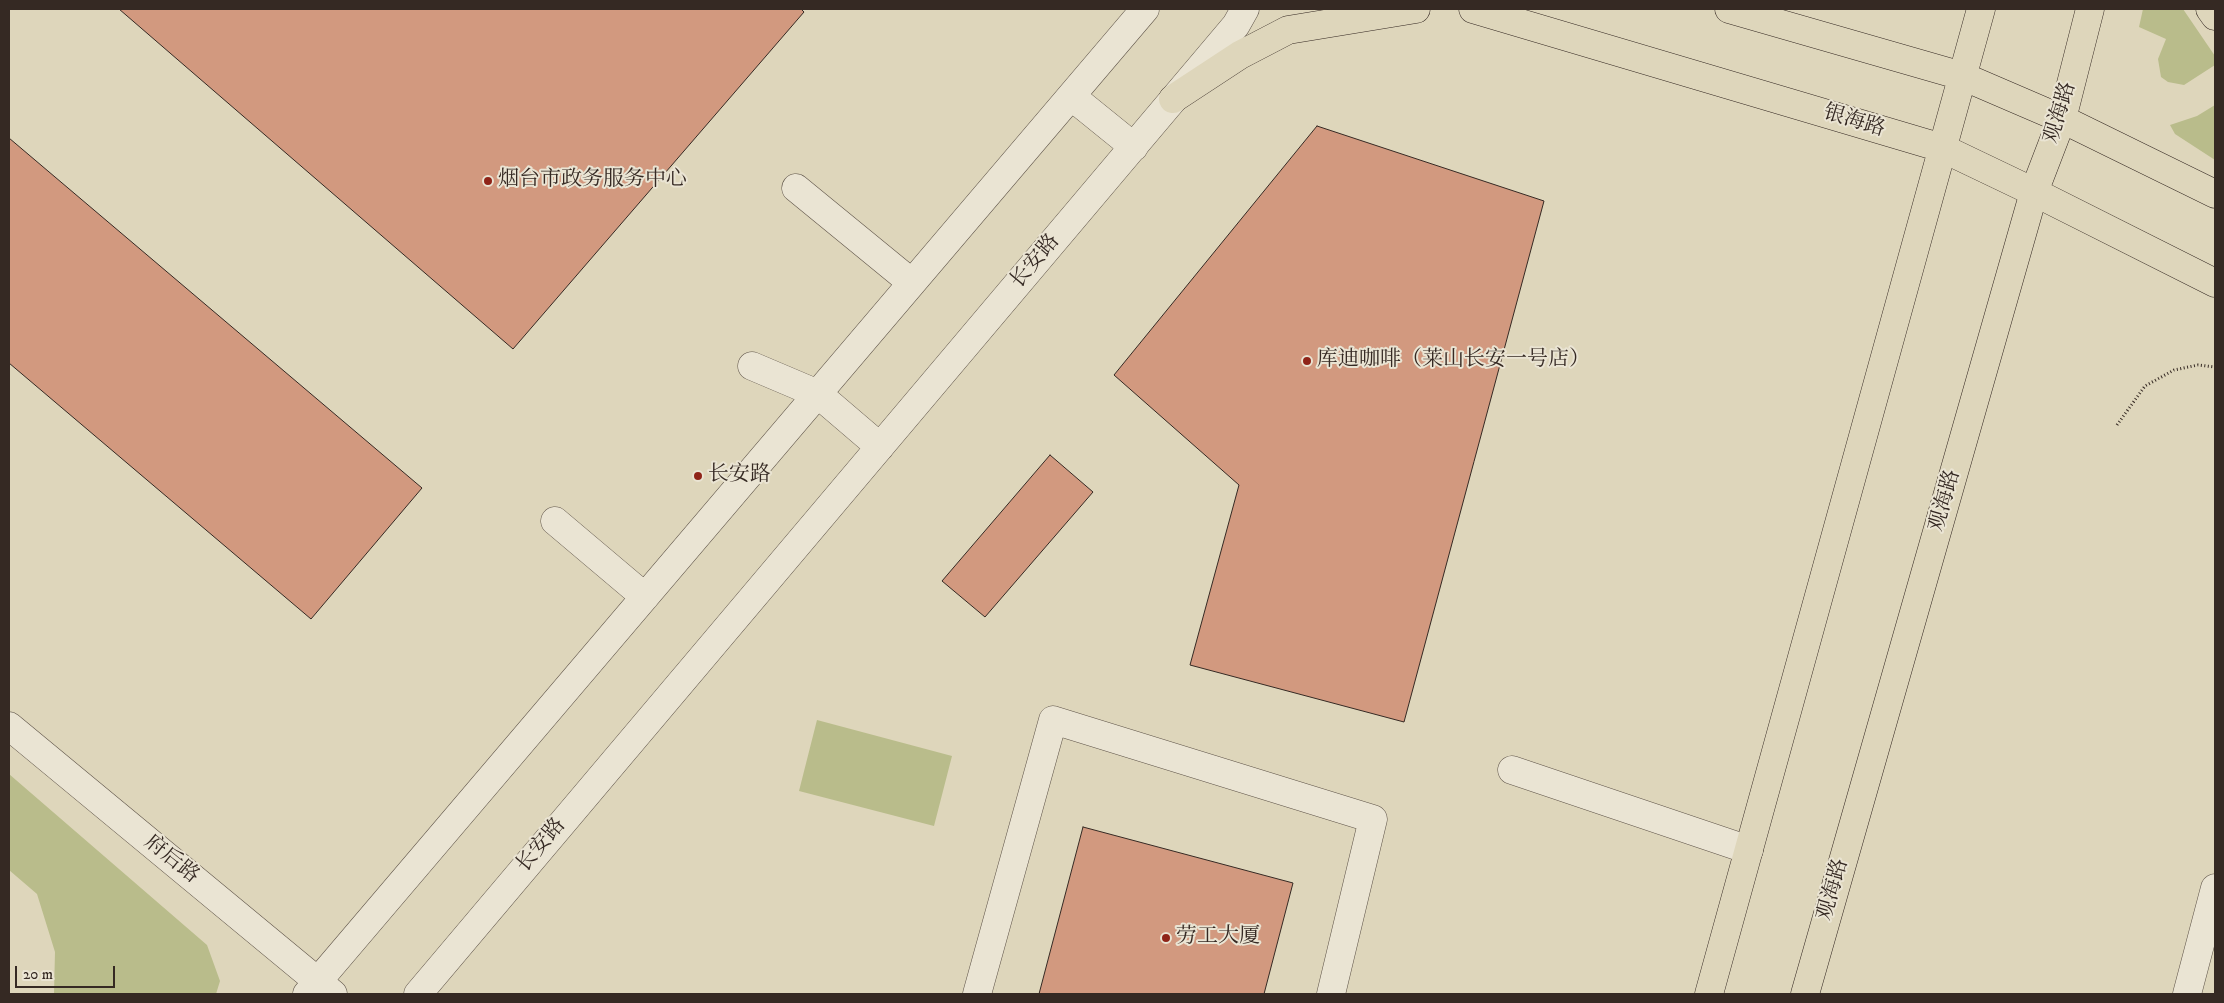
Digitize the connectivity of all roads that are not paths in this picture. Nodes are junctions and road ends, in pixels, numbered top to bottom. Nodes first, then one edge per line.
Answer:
1 (1145, 9) edge
2 (1245, 9) edge
3 (1416, 9) edge
4 (1473, 9) edge
5 (1729, 9) edge
6 (1980, 9) edge
7 (2090, 9) edge
8 (2210, 9) edge
9 (2215, 16) edge
10 (1962, 76) junction
11 (1071, 96) junction
12 (1173, 99) junction
13 (2062, 118) junction
14 (1134, 147) junction
15 (1942, 148) junction
16 (796, 188) dead end
17 (2034, 192) junction
18 (2215, 194) edge
19 (912, 283) junction
20 (2215, 283) edge
21 (752, 366) dead end
22 (818, 394) junction
23 (880, 446) junction
24 (554, 521) dead end
25 (645, 597) junction
26 (9, 726) edge
27 (1512, 770) dead end
28 (1749, 850) junction
29 (2215, 888) edge
30 (319, 990) edge
31 (418, 994) edge
32 (977, 994) edge
33 (1331, 994) edge
34 (1709, 994) edge
35 (1804, 994) edge
36 (2187, 994) edge

1 - 11 street
2 - 12 street, 长安路
3 - 12 main road
4 - 15 main road, 银海路
5 - 10 main road
6 - 10 main road
7 - 13 main road, 观海路
8 - 9 main road
10 - 13 main road
10 - 15 main road
11 - 14 street
11 - 19 street
12 - 14 street, 长安路
13 - 17 main road, 观海路
13 - 18 main road
14 - 23 street, 长安路
15 - 17 main road, 银海路
15 - 28 main road
16 - 19 street
17 - 20 main road, 银海路
17 - 35 main road, 观海路
19 - 22 street
21 - 22 street
22 - 23 street
22 - 25 street
23 - 31 street, 长安路
24 - 25 street
25 - 30 street
26 - 30 street, 府后路
27 - 28 street
28 - 34 main road
29 - 36 street
32 - 33 street

